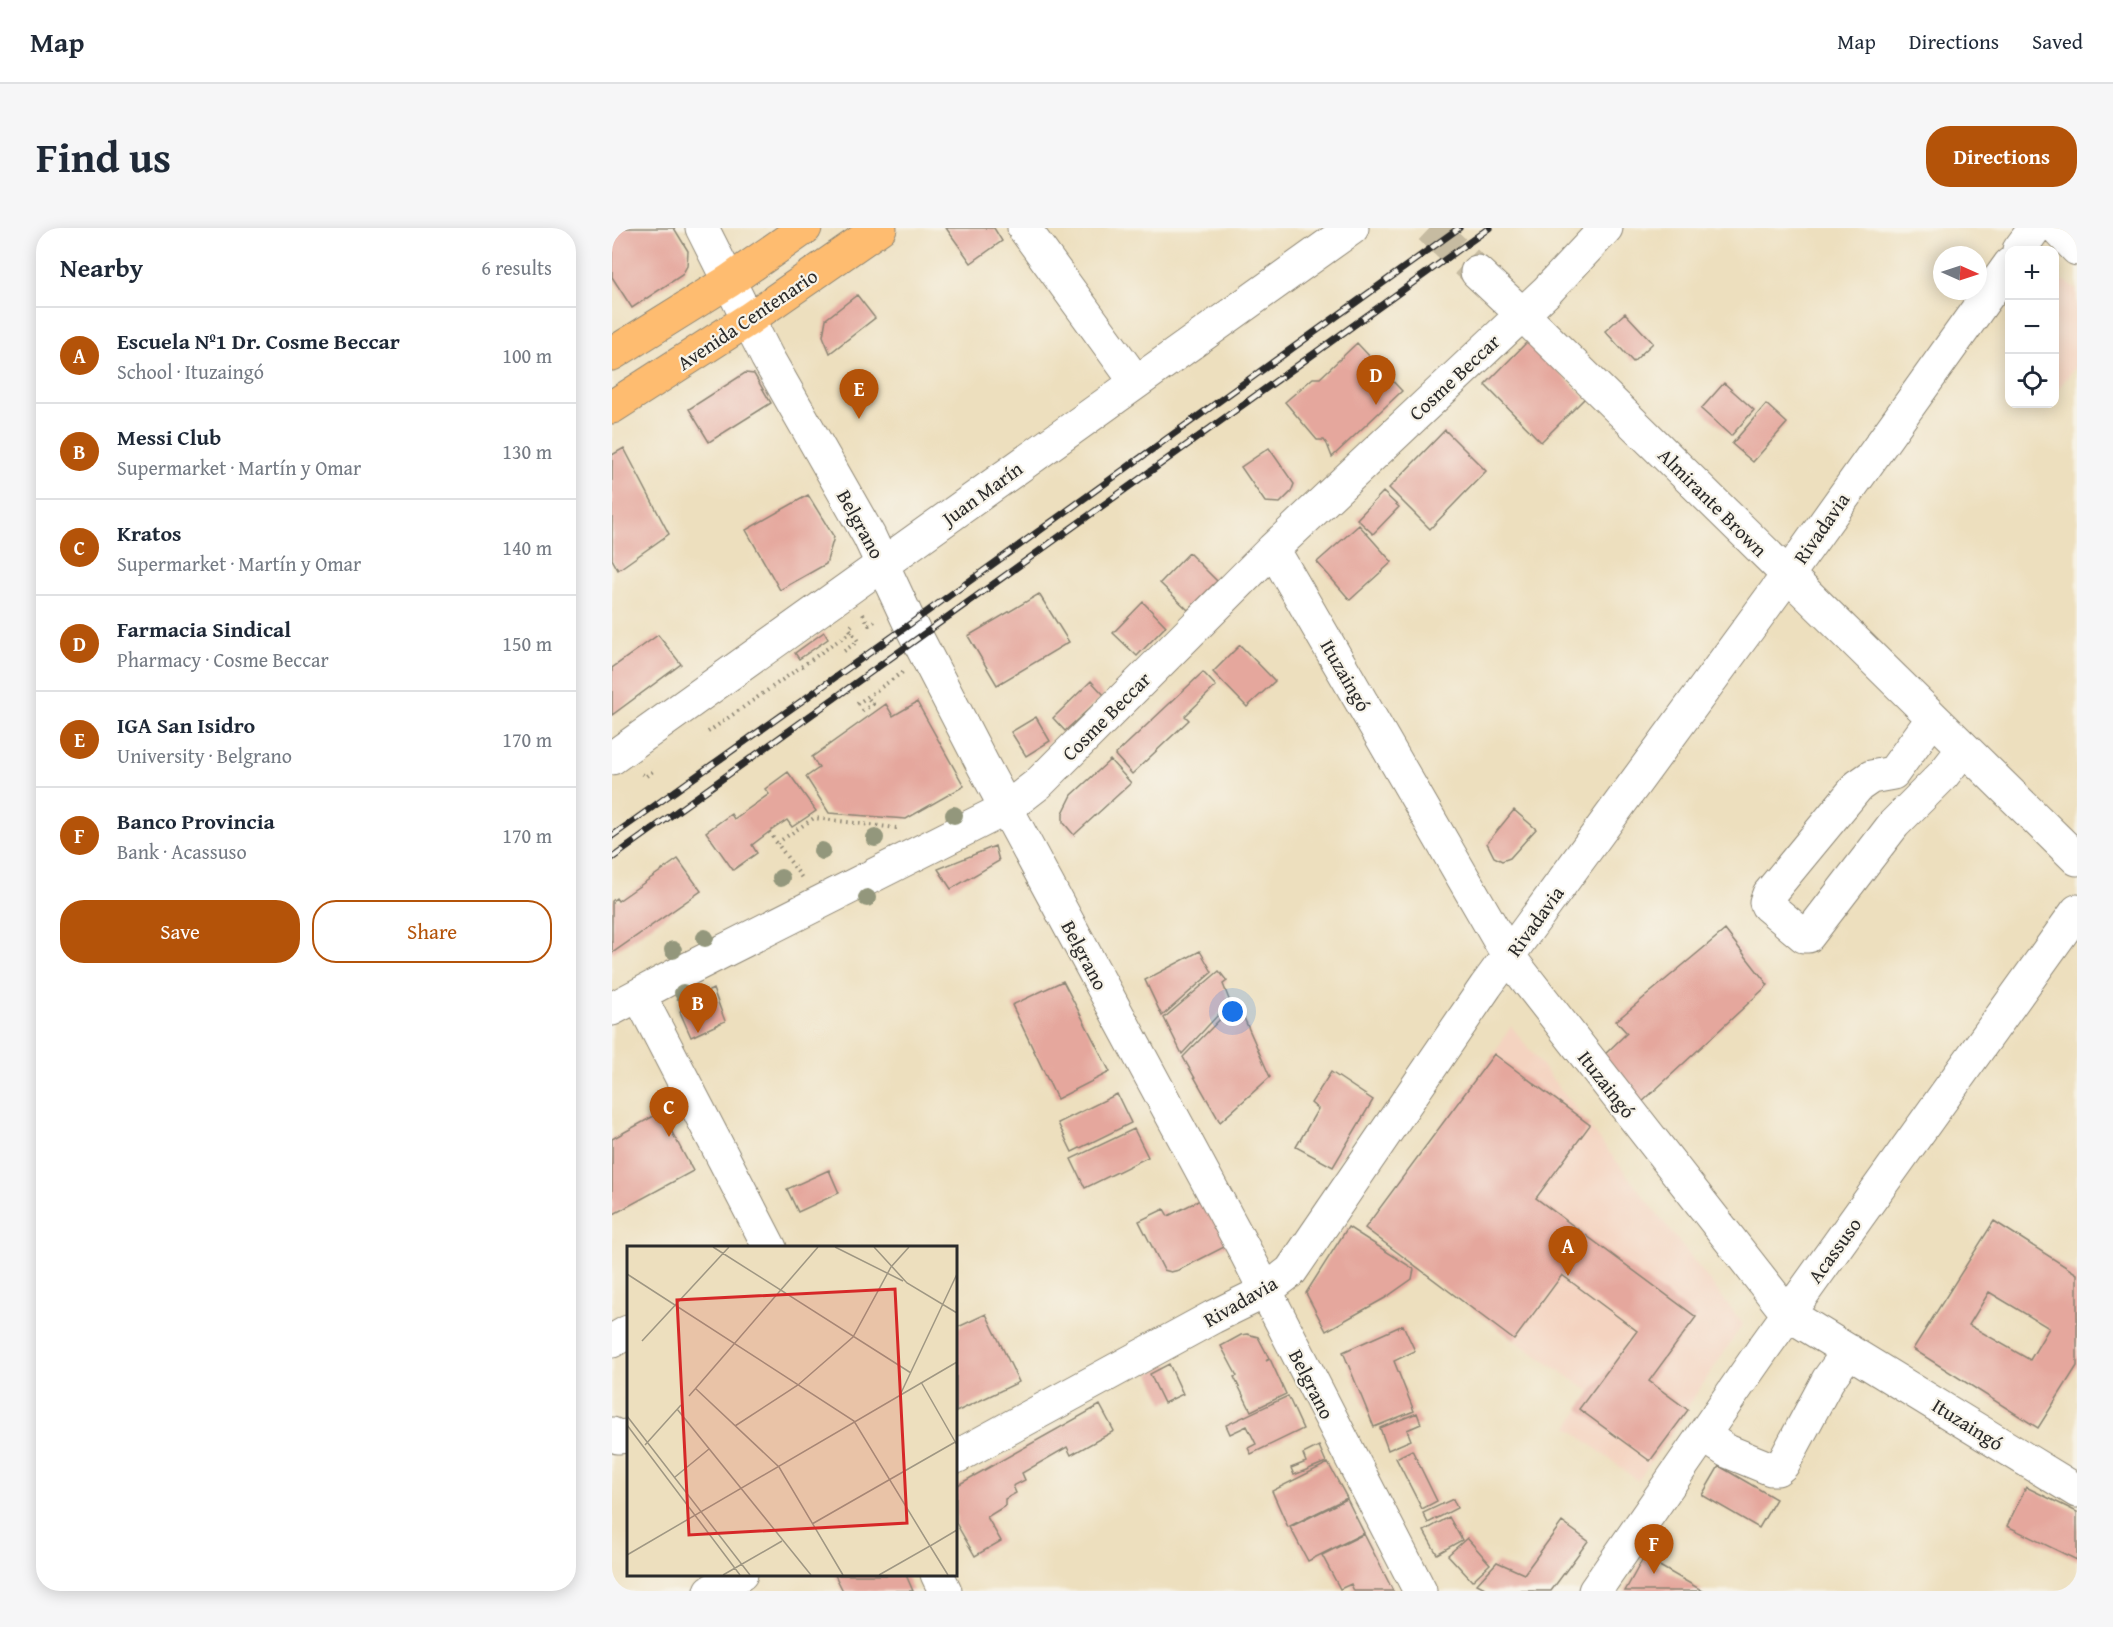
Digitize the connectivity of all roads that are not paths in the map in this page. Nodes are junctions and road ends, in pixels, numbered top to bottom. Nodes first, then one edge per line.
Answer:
1 (702, 228) edge
2 (805, 228) edge
3 (880, 228) edge
4 (1024, 228) edge
5 (1352, 228) edge
6 (1606, 228) edge
7 (2035, 228) edge
8 (2057, 228) edge
9 (2022, 246) edge
10 (2077, 249) edge
11 (2005, 271) edge
12 (1477, 272) tunnel mouth
13 (729, 281) junction
14 (1522, 314) junction
15 (749, 319) junction
16 (612, 354) edge
17 (1136, 382) junction
18 (612, 407) edge
19 (1272, 549) junction
20 (882, 563) junction
21 (1787, 576) junction
22 (1933, 718) junction
23 (1964, 748) junction
24 (612, 758) edge
25 (1871, 777) junction
26 (1006, 808) junction
27 (1908, 810) junction
28 (2077, 859) edge
29 (2077, 911) edge
30 (1509, 957) junction
31 (626, 1002) edge
32 (769, 1246) edge
33 (1264, 1292) junction
34 (1788, 1314) junction
35 (627, 1333) edge
36 (612, 1341) edge
37 (1849, 1351) junction
38 (612, 1434) edge
39 (1703, 1435) junction
40 (627, 1436) edge
41 (957, 1456) edge
42 (2077, 1491) edge
43 (739, 1576) edge
44 (938, 1576) edge
45 (1420, 1590) edge
46 (711, 1591) edge
47 (945, 1591) edge
48 (1595, 1591) edge

1 - 13 street, Belgrano
2 - 13 main road
3 - 15 main road, Avenida Centenario
4 - 17 street
5 - 17 street, Juan Marín
6 - 14 street, Cosme Beccar
7 - 9 street
8 - 10 street
11 - 21 street, Rivadavia
12 - 14 street, Almirante Brown
13 - 15 street, Belgrano
13 - 16 main road
14 - 19 street, Cosme Beccar
14 - 21 street, Almirante Brown
15 - 18 main road, Avenida Centenario
15 - 20 street, Belgrano
17 - 20 street, Juan Marín
19 - 26 street, Cosme Beccar
19 - 30 street, Ituzaingó
20 - 24 street, Juan Marín
20 - 26 street, Belgrano
21 - 22 street, Almirante Brown
21 - 30 street, Rivadavia
22 - 23 street, Almirante Brown
22 - 25 street
23 - 27 street
23 - 28 street, Almirante Brown
25 - 27 street
25 - 27 street
26 - 31 street, Cosme Beccar
26 - 33 street, Belgrano
29 - 34 street, Acassuso
30 - 33 street, Rivadavia
30 - 34 street, Ituzaingó
31 - 32 street
33 - 41 street, Rivadavia
33 - 45 street, Belgrano
34 - 37 street, Ituzaingó
34 - 39 street, Acassuso
35 - 36 street
37 - 39 street
37 - 42 street, Ituzaingó
38 - 40 street
39 - 48 street, Acassuso
43 - 46 street
44 - 47 street

